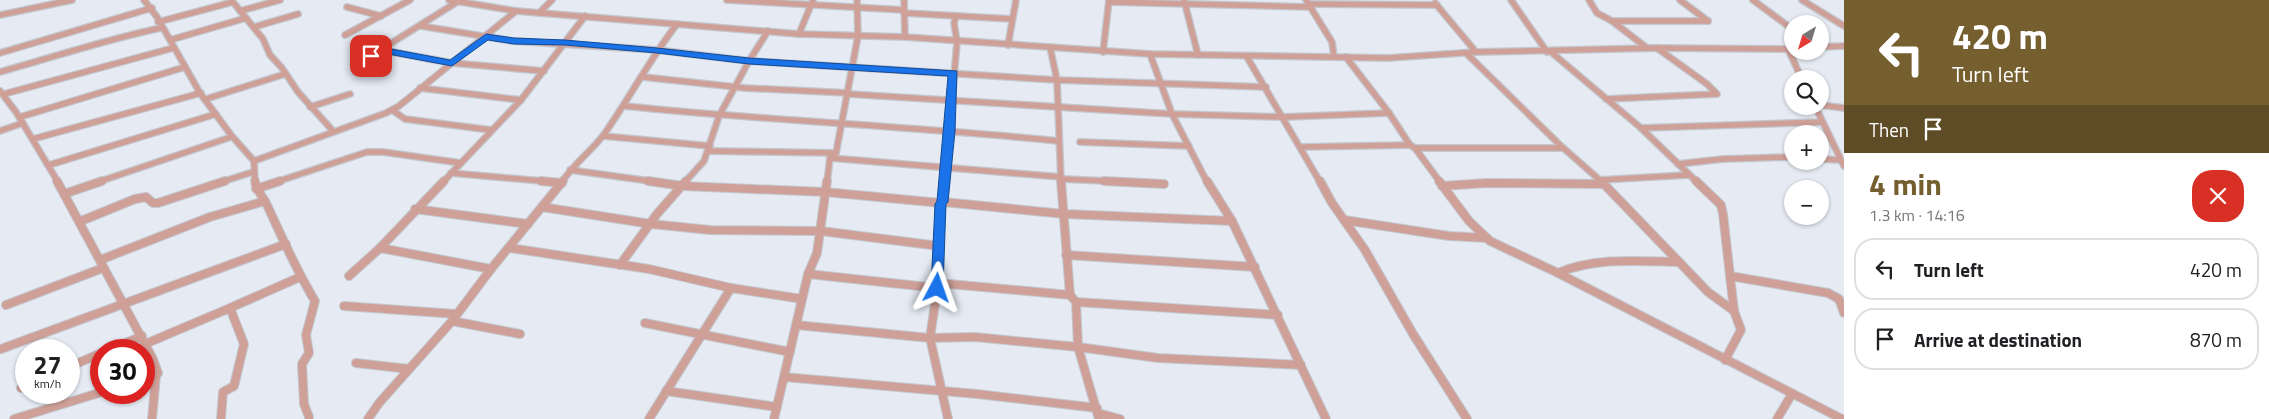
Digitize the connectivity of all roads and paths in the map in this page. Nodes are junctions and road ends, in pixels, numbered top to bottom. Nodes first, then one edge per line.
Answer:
1 (72, 0) edge
2 (144, 0) edge
3 (280, 0) edge
4 (410, 0) edge
5 (449, 0) edge
6 (552, 0) edge
7 (727, 0) edge
8 (739, 0) edge
9 (856, 0) edge
10 (904, 0) edge
11 (1016, 0) edge
12 (1511, 0) edge
13 (1589, 0) edge
14 (1680, 0) edge
15 (1753, 0) edge
16 (1802, 0) edge
17 (1109, 1) edge
18 (457, 2) junction
19 (1184, 2) edge
20 (1435, 2) edge
21 (42, 3) edge
22 (811, 3) edge
23 (1309, 4) edge
24 (347, 7) dead end
25 (152, 8) junction
26 (856, 8) junction
27 (240, 11) junction
28 (516, 11) junction
29 (904, 12) junction
30 (539, 13) junction
31 (298, 14) dead end
32 (0, 16) edge
33 (380, 16) junction
34 (585, 16) junction
35 (956, 16) junction
36 (246, 18) junction
37 (1012, 20) junction
38 (1612, 21) junction
39 (1784, 23) edge
40 (677, 24) junction
41 (160, 25) junction
42 (421, 26) junction
43 (1844, 26) edge
44 (254, 27) junction
45 (768, 31) junction
46 (799, 34) junction
47 (345, 35) dead end
48 (858, 36) junction
49 (486, 37) junction
50 (905, 37) junction
51 (170, 40) junction
52 (565, 42) junction
53 (957, 42) junction
54 (1008, 45) junction
55 (1844, 46) edge
56 (1050, 47) junction
57 (1829, 47) edge
58 (173, 48) junction
59 (1647, 48) junction
60 (1657, 48) junction
61 (1784, 49) edge
62 (381, 50) junction
63 (657, 50) junction
64 (1103, 52) junction
65 (1476, 52) junction
66 (1549, 52) junction
67 (0, 53) edge
68 (1150, 54) junction
69 (1466, 54) junction
70 (1198, 55) junction
71 (1247, 57) junction
72 (1334, 57) junction
73 (1346, 57) junction
74 (749, 61) junction
75 (361, 62) dead end
76 (452, 63) junction
77 (185, 67) junction
78 (854, 67) junction
79 (0, 72) edge
80 (544, 72) junction
81 (953, 73) junction
82 (285, 74) junction
83 (642, 77) junction
84 (1057, 80) junction
85 (1162, 84) junction
86 (736, 87) junction
87 (1266, 87) junction
88 (420, 88) junction
89 (2, 92) edge
90 (848, 93) junction
91 (350, 94) dead end
92 (203, 96) junction
93 (1606, 99) junction
94 (521, 100) junction
95 (9, 101) junction
96 (952, 101) junction
97 (0, 105) edge
98 (624, 106) junction
99 (1829, 106) edge
100 (310, 107) junction
101 (1056, 107) junction
102 (1844, 108) edge
103 (392, 110) junction
104 (1389, 113) junction
105 (216, 114) junction
106 (1172, 114) junction
107 (1819, 115) edge
108 (719, 116) junction
109 (1284, 117) junction
110 (21, 120) junction
111 (1822, 122) junction
112 (842, 124) junction
113 (1641, 128) junction
114 (491, 130) junction
115 (0, 131) edge
116 (333, 131) junction
117 (950, 131) junction
118 (603, 136) junction
119 (231, 137) junction
120 (33, 139) junction
121 (1058, 141) junction
122 (1080, 142) dead end
123 (1189, 146) junction
124 (1300, 147) junction
125 (1412, 147) junction
126 (709, 148) junction
127 (1563, 148) junction
128 (833, 156) junction
129 (1784, 156) edge
130 (1829, 160) edge
131 (254, 161) junction
132 (461, 163) junction
133 (1678, 164) junction
134 (1843, 164) edge
135 (49, 165) junction
136 (945, 167) junction
137 (570, 170) junction
138 (253, 172) junction
139 (452, 173) junction
140 (1688, 175) junction
141 (1061, 178) junction
142 (1601, 182) junction
143 (562, 183) junction
144 (1164, 184) dead end
145 (683, 186) junction
146 (1442, 186) junction
147 (256, 189) junction
148 (826, 192) junction
149 (64, 194) junction
150 (265, 201) junction
151 (942, 202) junction
152 (542, 207) junction
153 (415, 209) junction
154 (1065, 214) junction
155 (1344, 220) junction
156 (81, 221) junction
157 (1232, 221) junction
158 (528, 224) junction
159 (651, 224) junction
160 (821, 231) junction
161 (1487, 238) junction
162 (286, 244) junction
163 (939, 246) junction
164 (380, 248) junction
165 (510, 248) junction
166 (1066, 255) junction
167 (100, 260) junction
168 (1678, 262) junction
169 (620, 265) junction
170 (103, 268) junction
171 (1255, 268) junction
172 (491, 269) junction
173 (1558, 273) junction
174 (808, 274) junction
175 (349, 276) dead end
176 (1730, 276) junction
177 (300, 277) junction
178 (937, 286) junction
179 (730, 288) junction
180 (1070, 295) junction
181 (802, 299) junction
182 (1076, 302) junction
183 (122, 303) junction
184 (6, 305) dead end
185 (344, 306) dead end
186 (230, 308) junction
187 (1734, 311) junction
188 (1844, 313) edge
189 (1278, 316) junction
190 (454, 318) junction
191 (645, 324) dead end
192 (796, 325) junction
193 (520, 334) dead end
194 (702, 336) junction
195 (930, 338) junction
196 (143, 339) edge
197 (147, 339) edge
198 (1078, 347) junction
199 (1, 349) edge
200 (790, 352) junction
201 (1725, 360) junction
202 (356, 363) dead end
203 (155, 364) edge
204 (1301, 365) junction
205 (409, 370) junction
206 (156, 376) joint
207 (784, 378) junction
208 (666, 391) junction
209 (942, 392) junction
210 (1792, 394) junction
211 (90, 396) edge
212 (777, 407) junction
213 (1098, 413) edge
214 (309, 417) dead end
215 (14, 419) edge
216 (152, 419) edge
217 (221, 419) edge
218 (368, 419) edge
219 (649, 419) edge
220 (774, 419) edge
221 (948, 419) edge
222 (1120, 419) edge
223 (1326, 419) edge
224 (1467, 419) edge
225 (1777, 419) edge
226 (1842, 419) edge

1 - 21 street
2 - 25 street
3 - 27 street
4 - 33 street
5 - 18 street
6 - 30 street
7 - 8 street
8 - 22 street
9 - 26 street
10 - 29 street
11 - 37 street
12 - 66 street
13 - 38 street
14 - 38 street
15 - 39 street
16 - 43 street
17 - 19 street
17 - 64 street
18 - 28 street
18 - 42 street
19 - 23 street
19 - 70 street
20 - 23 street
20 - 65 street
21 - 32 street
22 - 26 street
22 - 46 street
23 - 72 street
24 - 33 street
25 - 41 street
25 - 67 street
26 - 29 street
26 - 48 street
27 - 36 street
27 - 41 street
28 - 30 street
28 - 49 street
29 - 35 street
29 - 50 street
30 - 34 street
31 - 44 street
33 - 47 street
34 - 40 street
34 - 52 street
35 - 37 street
35 - 53 street
36 - 44 street
36 - 51 street
37 - 54 street
38 - 59 street
40 - 45 street
40 - 63 street
41 - 51 street
41 - 79 street
42 - 49 street
42 - 62 street
44 - 82 street
45 - 46 street
45 - 74 street
46 - 48 street
48 - 50 street
48 - 78 street
49 - 52 street
49 - 76 street
50 - 53 street
51 - 58 street
52 - 63 street
52 - 80 street
53 - 54 street
53 - 81 street
54 - 56 street
55 - 57 street
56 - 64 street
56 - 84 street
58 - 77 street
58 - 89 street
59 - 60 street
59 - 66 street
60 - 61 street
60 - 93 street
62 - 75 street
62 - 76 street
63 - 74 street
63 - 83 street
64 - 68 street
65 - 66 street
65 - 69 street
66 - 93 street
68 - 70 street
68 - 85 street
69 - 73 street
69 - 127 street
70 - 71 street
71 - 72 street
71 - 87 street
72 - 73 street
73 - 104 street
74 - 78 street
74 - 86 street
76 - 80 street
76 - 88 street
77 - 92 street
77 - 110 street
78 - 81 street
78 - 90 street
80 - 94 street
81 - 84 street
81 - 96 street
82 - 92 street
82 - 100 street
83 - 86 street
83 - 98 street
84 - 85 street
84 - 101 street
85 - 87 street
85 - 106 street
86 - 90 street
86 - 108 street
87 - 109 street
88 - 94 street
88 - 103 street
89 - 95 street
90 - 96 street
90 - 112 street
91 - 100 street
92 - 105 street
92 - 120 street
93 - 113 street
94 - 114 street
95 - 97 street
95 - 110 street
96 - 101 street
96 - 117 street
98 - 108 street
98 - 118 street
99 - 102 street
100 - 116 street
101 - 106 street
101 - 121 street
103 - 114 street
103 - 116 street
104 - 109 street
104 - 125 street
105 - 119 street
105 - 135 street
106 - 109 street
106 - 123 street
107 - 111 street
108 - 112 street
108 - 126 street
109 - 124 street
110 - 115 street
110 - 120 street
111 - 113 street
111 - 134 street
112 - 117 street
112 - 128 street
113 - 133 street
114 - 132 street
116 - 131 street
117 - 121 street
117 - 136 street
118 - 126 street
118 - 137 street
119 - 131 street
119 - 149 street
120 - 135 street
121 - 141 street
122 - 123 street
123 - 157 street
124 - 125 street
124 - 155 street
125 - 127 street
125 - 146 street
126 - 128 street
126 - 145 street
127 - 142 street
128 - 136 street
128 - 148 street
129 - 133 street
130 - 134 street
131 - 138 street
132 - 139 street
132 - 147 street
133 - 140 street
135 - 149 street
136 - 141 street
136 - 151 street
137 - 143 street
137 - 145 street
138 - 147 street
138 - 156 street
139 - 143 street
139 - 153 street
140 - 142 street
140 - 176 street
141 - 144 street
141 - 154 street
142 - 146 street
142 - 168 street
143 - 152 street
145 - 148 street
145 - 159 street
146 - 161 street
147 - 150 street
148 - 151 street
148 - 160 street
149 - 156 street
150 - 162 street
150 - 167 street
151 - 154 street
151 - 163 street
152 - 158 street
152 - 159 street
153 - 158 street
153 - 164 street
154 - 157 street
154 - 166 street
155 - 161 street
155 - 224 street
156 - 167 street
157 - 171 street
158 - 165 street
159 - 160 street
159 - 169 street
160 - 163 street
160 - 174 street
161 - 173 street
162 - 177 street
162 - 183 street
163 - 178 street
164 - 172 street
164 - 175 street
165 - 169 street
165 - 172 street
166 - 171 street
166 - 180 street
167 - 170 street
168 - 173 street
168 - 187 street
169 - 179 street
170 - 183 street
170 - 184 street
171 - 189 street
172 - 190 street
173 - 201 street
174 - 178 street
174 - 181 street
176 - 187 street
176 - 188 street
177 - 186 street
177 - 214 street
178 - 180 street
178 - 195 street
179 - 181 street
179 - 194 street
180 - 182 street
181 - 192 street
182 - 189 street
182 - 198 street
183 - 196 street
183 - 199 street
185 - 190 street
186 - 197 street
186 - 217 street
187 - 201 street
189 - 204 street
190 - 193 street
190 - 205 street
191 - 194 street
192 - 195 street
192 - 200 street
194 - 200 street
194 - 208 street
195 - 198 street
195 - 209 street
198 - 204 street
198 - 213 street
200 - 207 street
201 - 210 street
202 - 205 street
203 - 206 street
204 - 223 street
205 - 218 street
206 - 216 street
207 - 209 street
207 - 212 street
208 - 212 street
208 - 219 street
209 - 213 street
209 - 221 street
210 - 225 street
210 - 226 street
211 - 215 street
212 - 220 street
213 - 222 street

